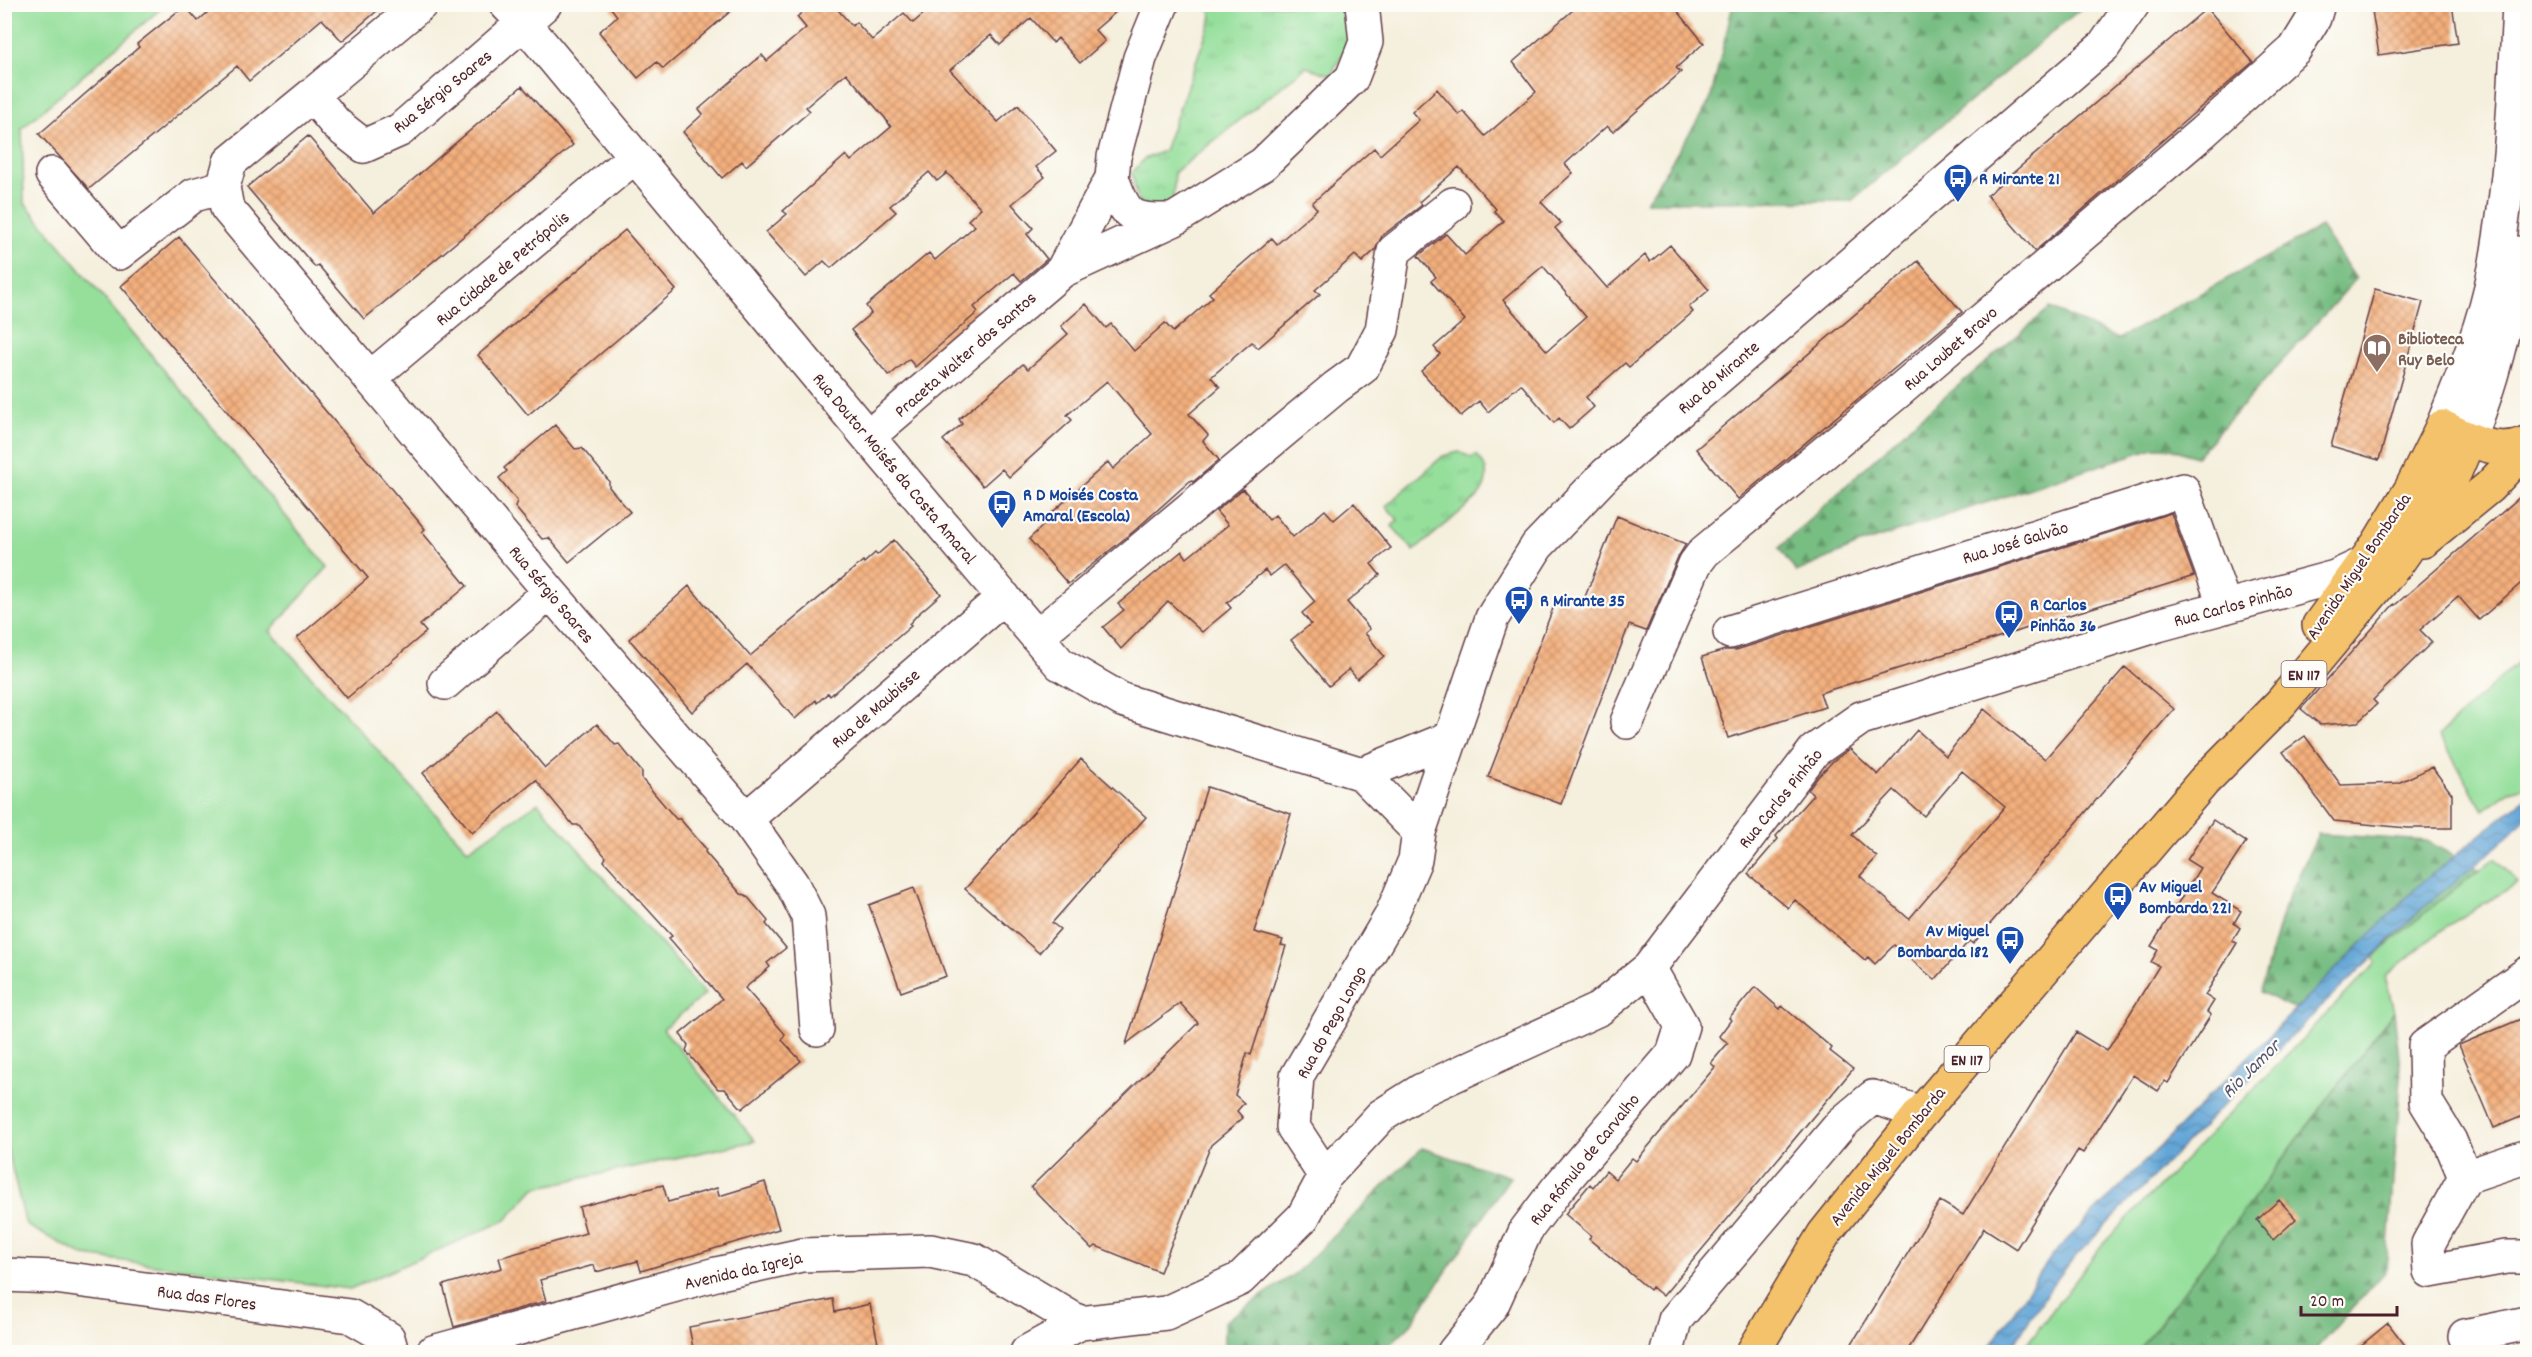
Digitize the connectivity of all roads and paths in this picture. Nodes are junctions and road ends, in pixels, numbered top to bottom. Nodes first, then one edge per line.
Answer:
1 (421, 4) edge
2 (1162, 4) edge
3 (1362, 4) edge
4 (2133, 4) edge
5 (2318, 4) edge
6 (2519, 4) edge
7 (525, 10) edge
8 (2528, 49) edge
9 (312, 95) junction
10 (634, 157) junction
11 (2528, 160) edge
12 (52, 174) dead end
13 (1112, 178) junction
14 (223, 187) junction
15 (1454, 204) dead end
16 (1173, 220) junction
17 (1062, 271) junction
18 (370, 378) junction
19 (2455, 433) junction
20 (868, 437) junction
21 (2528, 444) edge
22 (2398, 562) junction
23 (2363, 564) junction
24 (550, 592) junction
25 (1004, 597) junction
26 (2225, 607) junction
27 (1730, 632) dead end
28 (1037, 636) junction
29 (445, 683) dead end
30 (1627, 722) dead end
31 (1452, 737) junction
32 (1362, 774) junction
33 (2204, 781) junction
34 (746, 819) junction
35 (1419, 832) junction
36 (1648, 968) junction
37 (2528, 974) edge
38 (817, 1029) dead end
39 (1921, 1113) junction
40 (2528, 1156) edge
41 (1325, 1176) junction
42 (2465, 1177) junction
43 (2528, 1257) edge
44 (4, 1275) edge
45 (1080, 1323) junction
46 (2528, 1323) edge
47 (2465, 1336) dead end
48 (392, 1353) edge
49 (433, 1353) edge
50 (1027, 1353) edge
51 (1454, 1353) edge
52 (1667, 1353) edge
53 (1753, 1353) edge

1 - 9 street
2 - 13 street, Praceta Walter dos Santos
3 - 16 street, Praceta Walter dos Santos
4 - 31 street, Rua do Mirante
5 - 30 street, Rua Loubet Bravo
6 - 8 street
6 - 19 street
7 - 9 street, Rua Sérgio Soares
7 - 10 street, Rua Doutor Moisés da Costa Amaral
9 - 14 street
10 - 18 street, Rua Cidade de Petrópolis
10 - 20 street, Rua Doutor Moisés da Costa Amaral
11 - 19 street
12 - 14 street
13 - 16 street, Praceta Walter dos Santos
13 - 17 street, Praceta Walter dos Santos
14 - 18 street, Rua Sérgio Soares
15 - 28 street
16 - 17 street, Praceta Walter dos Santos
17 - 20 street, Praceta Walter dos Santos
18 - 24 street, Rua Sérgio Soares
19 - 21 main road, Avenida Miguel Bombarda / EN 117
19 - 22 main road, Avenida Miguel Bombarda / EN 117
19 - 23 main road, Avenida Miguel Bombarda / EN 117
20 - 25 street, Rua Doutor Moisés da Costa Amaral
21 - 22 main road, Avenida Miguel Bombarda / EN 117
22 - 33 main road, Avenida Miguel Bombarda / EN 117
23 - 26 street, Rua Carlos Pinhão
23 - 33 main road, Avenida Miguel Bombarda / EN 117
24 - 29 street
24 - 34 street, Rua Sérgio Soares
25 - 28 street, Rua Doutor Moisés da Costa Amaral
25 - 34 street, Rua de Maubisse
26 - 27 street, Rua José Galvão
26 - 36 street, Rua Carlos Pinhão
28 - 32 street, Rua Doutor Moisés da Costa Amaral
31 - 32 street
31 - 35 street, Rua do Mirante
32 - 35 street, Rua Doutor Moisés da Costa Amaral
33 - 39 main road, Avenida Miguel Bombarda / EN 117
34 - 38 street, Rua Sérgio Soares
35 - 41 street, Rua do Pego Longo
36 - 41 street, Rua Carlos Pinhão
36 - 51 street, Rua Rómulo de Carvalho
37 - 42 street
39 - 52 street
39 - 53 main road, Avenida Miguel Bombarda / EN 117
40 - 42 street
41 - 45 street
42 - 43 street
44 - 48 street, Rua das Flores
45 - 49 street, Avenida da Igreja
45 - 50 street
46 - 47 street

